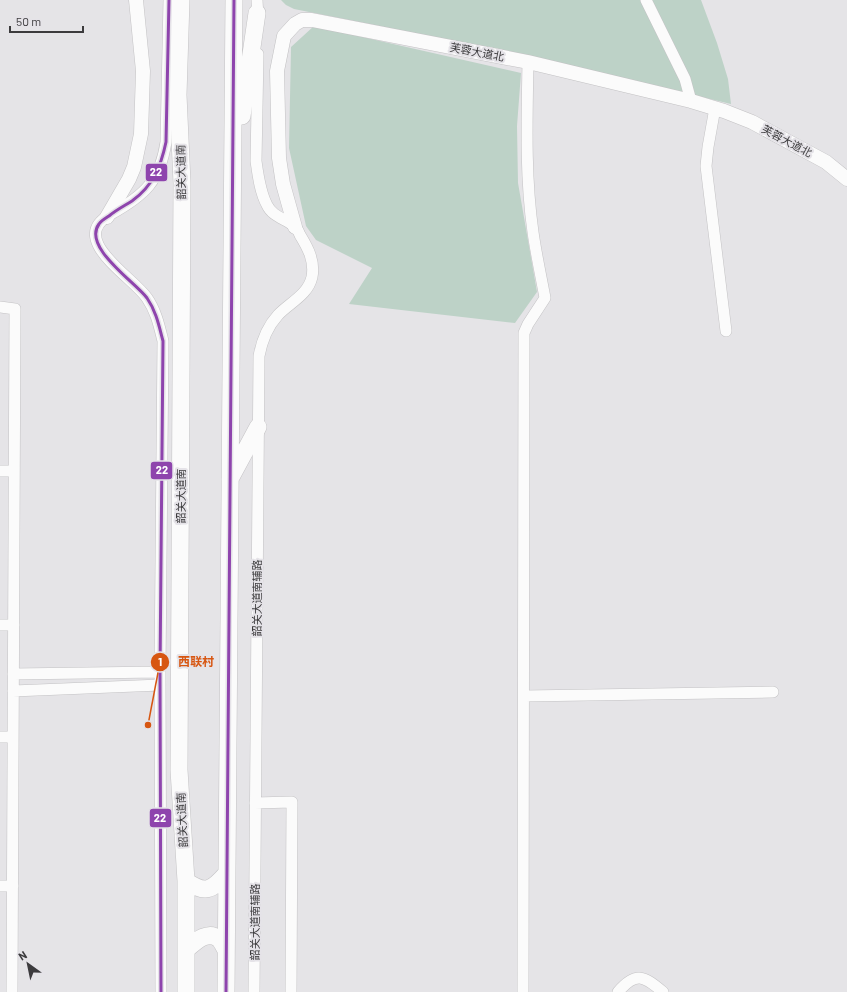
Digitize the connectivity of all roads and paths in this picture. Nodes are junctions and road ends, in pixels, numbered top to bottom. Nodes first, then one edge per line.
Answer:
1 (136, 0) edge
2 (169, 0) edge
3 (181, 0) edge
4 (188, 0) edge
5 (234, 0) edge
6 (646, 0) edge
7 (257, 6) edge
8 (180, 38) junction
9 (528, 62) junction
10 (692, 101) junction
11 (715, 108) junction
12 (233, 178) junction
13 (847, 178) edge
14 (106, 217) junction
15 (296, 227) junction
16 (0, 307) edge
17 (726, 331) dead end
18 (258, 427) junction
19 (0, 471) edge
20 (14, 471) junction
21 (229, 481) junction
22 (0, 625) edge
23 (14, 625) junction
24 (160, 672) junction
25 (13, 674) junction
26 (160, 685) junction
27 (13, 691) junction
28 (773, 692) dead end
29 (524, 696) junction
30 (0, 737) edge
31 (13, 737) junction
32 (256, 802) junction
33 (226, 874) junction
34 (186, 881) junction
35 (0, 886) edge
36 (13, 886) junction
37 (186, 950) junction
38 (226, 950) junction
39 (12, 992) edge
40 (161, 992) edge
41 (186, 992) edge
42 (226, 992) edge
43 (254, 992) edge
44 (291, 992) edge
45 (523, 992) edge
46 (618, 992) edge
47 (663, 992) edge

1 - 14 main road
2 - 14 street
3 - 8 highway, 韶关大道南
4 - 8 main road
5 - 12 highway
6 - 10 street
7 - 12 highway
7 - 15 street
8 - 34 highway, 韶关大道南
9 - 10 main road, 芙蓉大道北
9 - 15 main road, 芙蓉大道北
9 - 29 street
10 - 11 main road, 芙蓉大道北
11 - 13 main road, 芙蓉大道北
11 - 17 street
12 - 21 highway
14 - 24 street
15 - 18 street, 韶关大道南辅路
16 - 20 street
18 - 21 highway
18 - 32 street, 韶关大道南辅路
19 - 20 street
20 - 23 street
21 - 33 highway
22 - 23 street
23 - 25 street
24 - 25 street
24 - 26 street
25 - 27 street
26 - 27 street
26 - 40 street
27 - 31 street
28 - 29 street
29 - 45 street
30 - 31 street
31 - 36 street
32 - 43 street, 韶关大道南辅路
32 - 44 street
33 - 34 highway
33 - 38 highway
34 - 37 highway, 韶关大道南
35 - 36 street
36 - 39 street
37 - 38 highway
37 - 41 highway, 韶关大道南
38 - 42 highway
46 - 47 street

